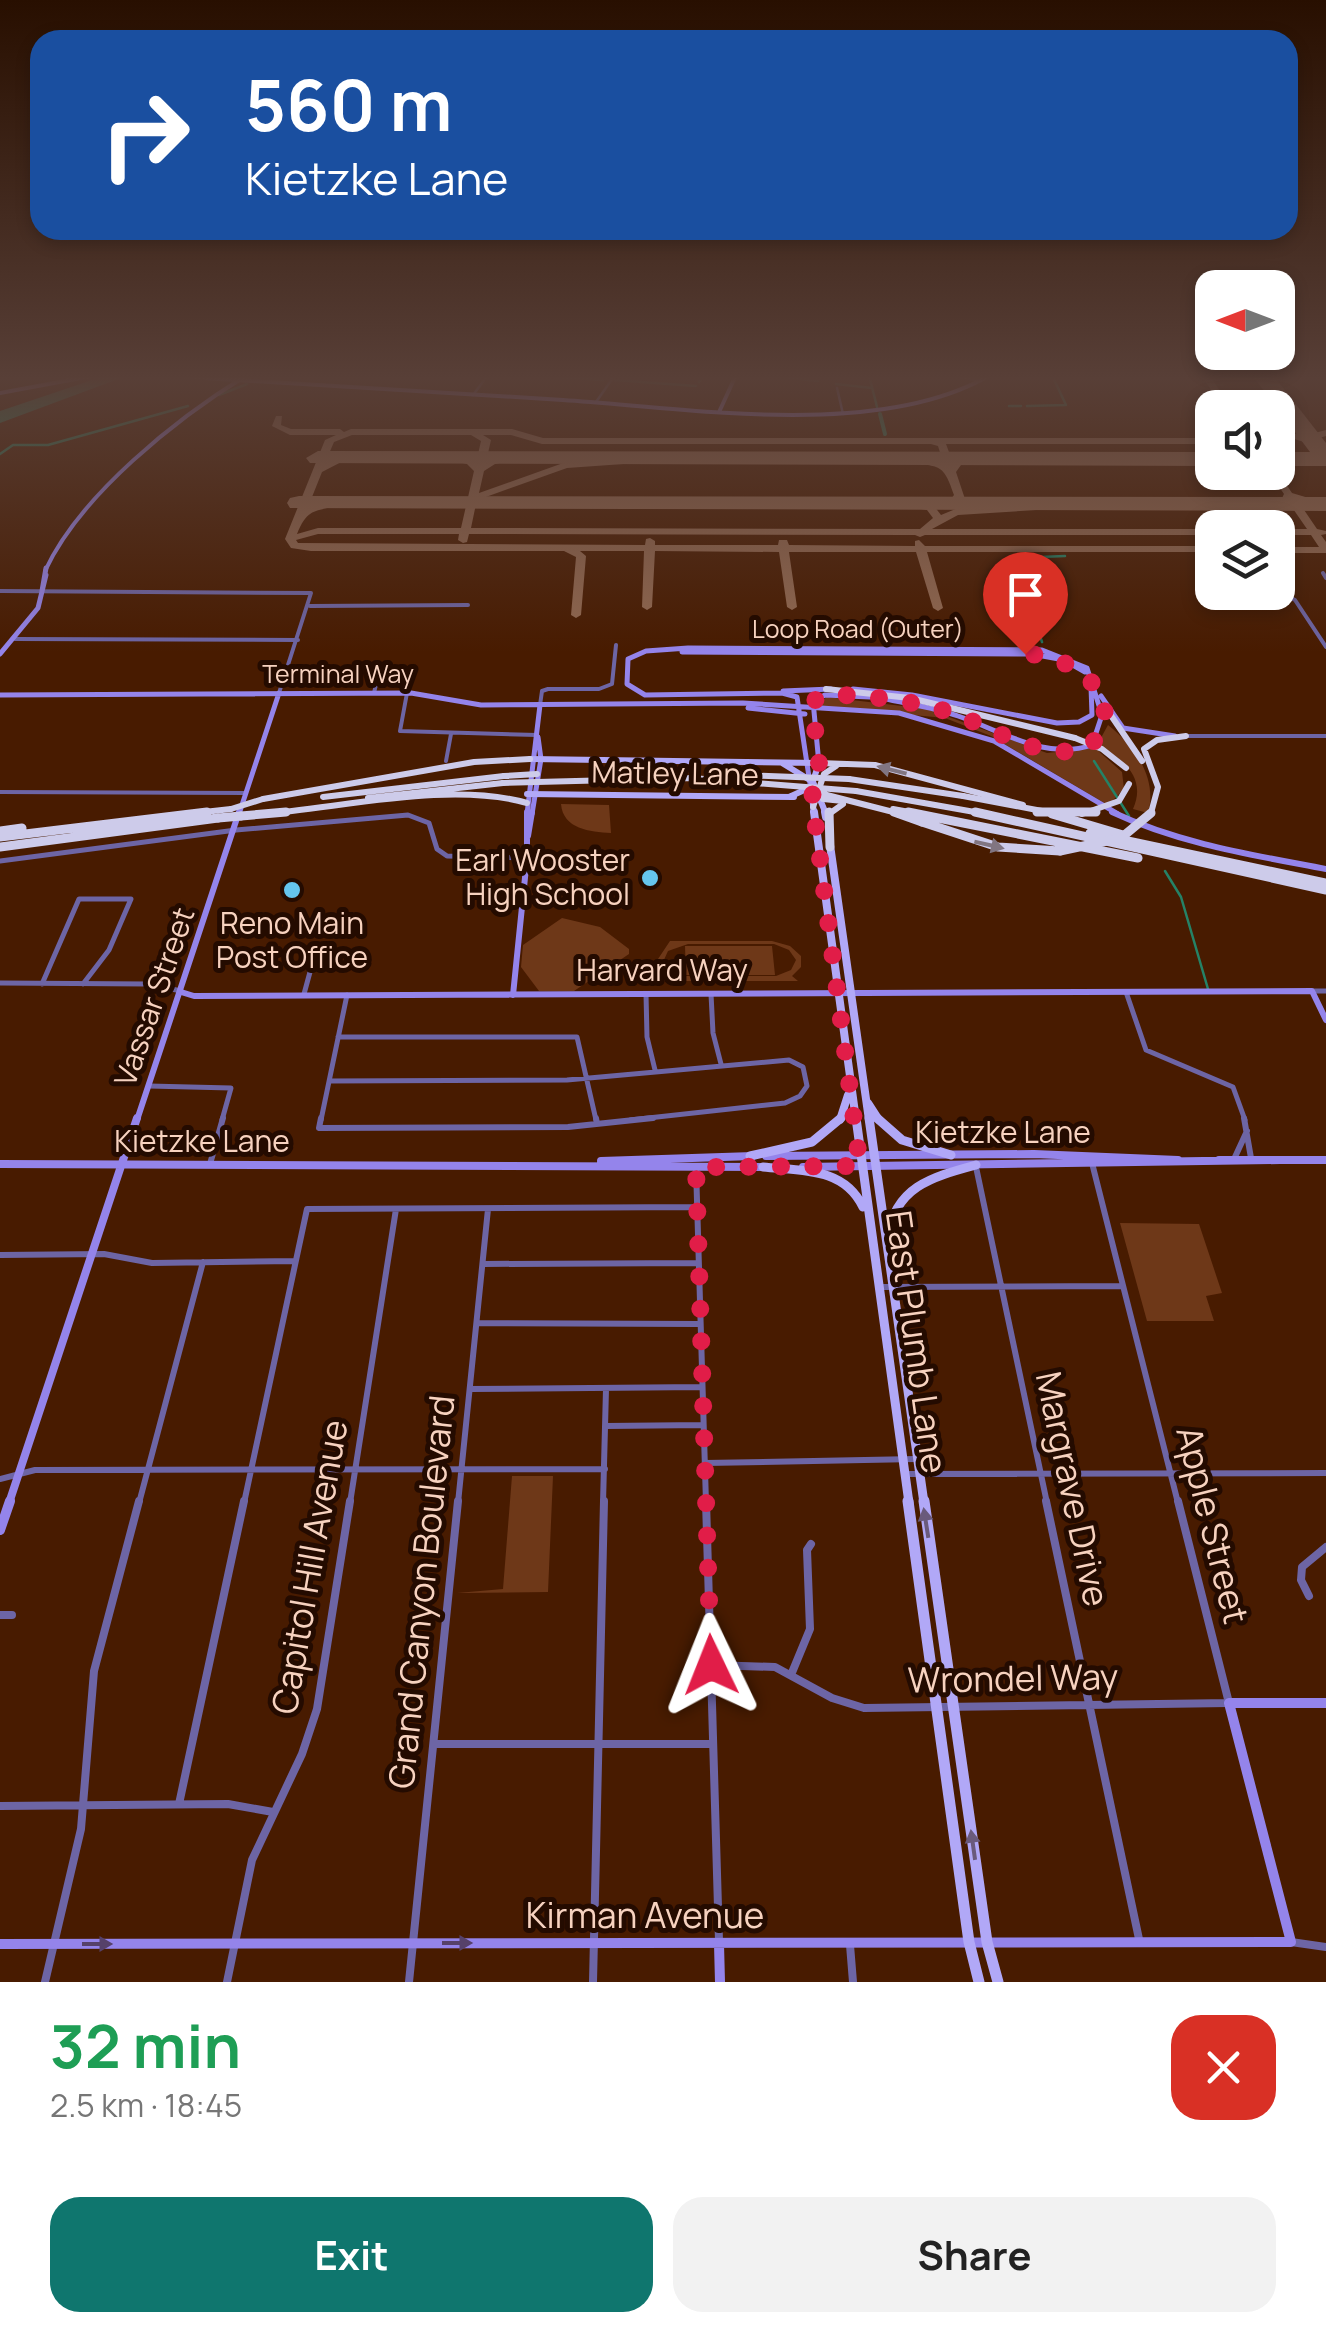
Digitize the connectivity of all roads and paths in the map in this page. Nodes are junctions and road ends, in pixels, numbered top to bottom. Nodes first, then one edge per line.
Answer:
1 (129, 467) edge
2 (0, 591) edge
3 (42, 591) junction
4 (1295, 600) edge
5 (310, 606) junction
6 (468, 606) dead end
7 (15, 639) junction
8 (298, 640) junction
9 (616, 644) dead end
10 (1326, 647) edge
11 (0, 654) edge
12 (380, 667) dead end
13 (1091, 678) junction
14 (1094, 685) junction
15 (826, 690) junction
16 (0, 692) edge
17 (280, 693) junction
18 (374, 693) junction
19 (408, 693) junction
20 (780, 693) junction
21 (745, 696) junction
22 (718, 704) junction
23 (759, 704) junction
24 (540, 705) junction
25 (565, 705) junction
26 (800, 712) junction
27 (812, 712) junction
28 (832, 716) junction
29 (1112, 717) junction
30 (539, 719) junction
31 (931, 720) junction
32 (814, 725) junction
33 (451, 734) junction
34 (537, 736) junction
35 (1186, 736) junction
36 (1326, 736) edge
37 (817, 751) junction
38 (530, 759) junction
39 (542, 759) junction
40 (808, 759) junction
41 (446, 760) dead end
42 (784, 763) junction
43 (819, 763) junction
44 (848, 763) junction
45 (741, 777) junction
46 (1155, 780) junction
47 (857, 789) junction
48 (0, 792) edge
49 (246, 793) junction
50 (538, 794) junction
51 (816, 794) junction
52 (526, 798) junction
53 (861, 804) junction
54 (261, 808) junction
55 (223, 812) junction
56 (236, 830) junction
57 (0, 834) edge
58 (528, 836) junction
59 (28, 844) joint
60 (830, 847) junction
61 (0, 848) edge
62 (1153, 848) junction
63 (527, 858) junction
64 (0, 860) edge
65 (837, 866) junction
66 (1326, 868) edge
67 (1229, 873) junction
68 (1326, 887) edge
69 (316, 950) dead end
70 (0, 983) edge
71 (42, 984) junction
72 (83, 984) junction
73 (1312, 991) junction
74 (1326, 991) edge
75 (181, 992) junction
76 (837, 992) junction
77 (849, 992) junction
78 (1126, 992) junction
79 (304, 994) junction
80 (347, 994) junction
81 (513, 994) junction
82 (646, 994) junction
83 (711, 994) junction
84 (1326, 1020) edge
85 (338, 1037) junction
86 (848, 1061) junction
87 (721, 1064) junction
88 (655, 1071) junction
89 (588, 1078) junction
90 (329, 1081) junction
91 (149, 1086) junction
92 (864, 1094) junction
93 (597, 1124) junction
94 (1247, 1131) junction
95 (951, 1155) junction
96 (750, 1156) junction
97 (1132, 1156) junction
98 (1252, 1156) junction
99 (1180, 1160) junction
100 (1236, 1160) junction
101 (1280, 1160) junction
102 (1326, 1160) edge
103 (866, 1161) junction
104 (0, 1164) edge
105 (122, 1164) junction
106 (585, 1164) junction
107 (210, 1165) junction
108 (1091, 1165) junction
109 (976, 1166) junction
110 (696, 1167) junction
111 (763, 1167) junction
112 (695, 1207) junction
113 (488, 1208) junction
114 (396, 1209) junction
115 (871, 1236) junction
116 (0, 1254) edge
117 (93, 1254) junction
118 (295, 1261) junction
119 (203, 1262) junction
120 (888, 1262) junction
121 (698, 1263) junction
122 (482, 1264) junction
123 (1001, 1286) junction
124 (1122, 1286) junction
125 (878, 1287) junction
126 (892, 1287) junction
127 (477, 1323) junction
128 (700, 1324) junction
129 (702, 1387) junction
130 (606, 1388) junction
131 (470, 1389) junction
132 (606, 1426) junction
133 (704, 1426) junction
134 (903, 1460) junction
135 (916, 1460) junction
136 (705, 1463) junction
137 (148, 1469) junction
138 (354, 1469) junction
139 (462, 1469) junction
140 (605, 1469) junction
141 (251, 1470) junction
142 (1040, 1472) junction
143 (1326, 1472) edge
144 (918, 1473) junction
145 (904, 1474) junction
146 (1170, 1474) junction
147 (18, 1475) junction
148 (0, 1478) edge
149 (0, 1530) edge
150 (811, 1544) dead end
151 (1326, 1547) edge
152 (1309, 1596) dead end
153 (0, 1615) edge
154 (12, 1615) dead end
155 (711, 1665) junction
156 (791, 1674) junction
157 (1229, 1703) junction
158 (1326, 1703) edge
159 (1090, 1704) junction
160 (952, 1706) junction
161 (936, 1708) junction
162 (434, 1744) junction
163 (598, 1744) junction
164 (712, 1744) junction
165 (179, 1804) junction
166 (84, 1805) junction
167 (0, 1806) edge
168 (273, 1812) junction
169 (849, 1942) junction
170 (969, 1942) junction
171 (987, 1942) junction
172 (1140, 1942) junction
173 (1291, 1942) junction
174 (594, 1943) junction
175 (0, 1944) edge
176 (54, 1944) junction
177 (234, 1944) junction
178 (413, 1944) junction
179 (719, 1944) junction
180 (1326, 1947) edge
181 (44, 1982) edge
182 (227, 1982) edge
183 (409, 1982) edge
184 (592, 1982) edge
185 (720, 1982) edge
186 (852, 1982) edge
187 (979, 1982) edge
188 (998, 1982) edge

1 - 3 main road
2 - 3 street
3 - 5 street, Vassar Street
3 - 7 main road
4 - 10 street
5 - 6 street
5 - 8 street, Vassar Street
7 - 8 street
7 - 11 main road
8 - 17 street, Vassar Street
9 - 24 street
12 - 18 street
13 - 14 main road
13 - 15 main road
13 - 21 main road
14 - 27 main road
14 - 29 main road
15 - 21 main road
15 - 45 highway, bridge
16 - 17 main road, Terminal Way
17 - 18 main road, Terminal Way
17 - 49 main road, Vassar Street
18 - 19 main road, Terminal Way
19 - 24 main road, Terminal Way
19 - 33 street
20 - 21 main road
20 - 23 main road
20 - 26 main road
22 - 23 main road, Terminal Way
22 - 25 main road, Terminal Way
22 - 26 main road, Terminal Way
23 - 26 main road, Terminal Way
24 - 25 main road, Terminal Way
24 - 30 main road
25 - 30 main road
26 - 27 main road, Terminal Way
26 - 40 main road, East Plumb Lane
27 - 28 main road, Terminal Way
27 - 31 main road, Terminal Way
27 - 32 main road
28 - 31 main road, Terminal Way
28 - 32 main road
29 - 35 main road
29 - 46 highway
30 - 34 main road
31 - 66 main road, Terminal Way
32 - 37 main road
33 - 34 street
33 - 41 street
34 - 38 main road
34 - 39 main road
35 - 36 street
35 - 46 highway
37 - 43 main road
37 - 44 highway
38 - 39 main road
38 - 52 main road
38 - 54 highway
39 - 42 main road
39 - 50 main road
40 - 42 main road
40 - 43 main road
40 - 51 main road, East Plumb Lane
42 - 51 main road
43 - 44 highway
43 - 51 main road
44 - 51 highway
62 -> 44 highway
45 -> 46 highway, bridge
45 - 47 highway, bridge
45 - 54 highway, bridge
47 - 62 highway
47 - 67 highway
48 - 49 street
49 - 56 main road, Vassar Street
50 - 51 main road, Matley Lane
50 - 52 main road, Matley Lane
50 - 58 main road
51 - 53 highway
51 - 60 main road, East Plumb Lane
51 - 65 main road
51 - 76 main road, East Plumb Lane
52 - 54 highway
52 - 58 main road
53 - 60 highway
53 - 67 highway
54 - 55 highway, bridge
54 - 55 highway, bridge
55 - 57 highway
55 - 59 highway
56 - 63 street
56 - 64 street
56 - 75 main road, Vassar Street
58 - 63 main road
59 - 61 highway
60 - 65 main road, East Plumb Lane
62 - 68 highway
63 - 81 main road
65 - 77 main road, East Plumb Lane
67 - 68 highway
69 - 79 street
70 - 71 street, Harvard Way
71 - 72 street, Harvard Way
71 - 72 street
72 - 75 street, Harvard Way
73 - 74 street, Harvard Way
73 - 78 main road, Harvard Way
73 - 84 main road
75 - 79 main road, Harvard Way
75 - 91 main road, Vassar Street
76 - 77 main road, Harvard Way
76 - 83 main road, Harvard Way
76 - 86 main road, East Plumb Lane
77 - 78 main road, Harvard Way
77 - 92 main road, East Plumb Lane
78 - 94 street
79 - 80 main road, Harvard Way
80 - 81 main road, Harvard Way
80 - 85 street
81 - 82 main road, Harvard Way
82 - 83 main road, Harvard Way
82 - 88 street
83 - 87 street
85 - 89 street
85 - 90 street
86 - 96 main road
86 - 103 main road, East Plumb Lane
87 - 88 street
87 - 93 street
88 - 89 street
89 - 90 street
89 - 93 street
90 - 93 street
91 - 105 main road, Vassar Street
91 - 107 street
92 - 95 main road
92 - 103 main road, East Plumb Lane
94 - 98 street
94 - 100 street
95 - 97 main road, Kietzke Lane
95 - 103 main road, Kietzke Lane
96 - 103 main road, Kietzke Lane
96 - 106 main road, Kietzke Lane
97 - 99 main road, Kietzke Lane
97 - 108 street
98 - 100 main road, Kietzke Lane
98 - 101 main road, Kietzke Lane
99 - 100 main road, Kietzke Lane
99 - 108 main road, Kietzke Lane
100 - 101 main road, Kietzke Lane
101 - 102 main road, Kietzke Lane
103 - 109 main road, Kietzke Lane
103 - 111 main road, Kietzke Lane
103 - 115 main road, East Plumb Lane
103 - 120 main road, East Plumb Lane
104 - 105 main road, Kietzke Lane
105 - 107 main road, Kietzke Lane
105 - 117 main road, Vassar Street
106 - 107 main road, Kietzke Lane
106 - 110 main road, Kietzke Lane
108 - 109 main road, Kietzke Lane
108 - 124 street, Apple Street
109 - 120 main road
109 - 123 street, Margrave Drive
110 - 111 main road, Kietzke Lane
110 - 112 street
111 - 115 main road
112 - 113 street
112 - 121 street
113 - 114 street
113 - 122 street, Grand Canyon Boulevard
114 - 118 street
114 - 138 street, Capitol Hill Avenue
115 - 125 main road, East Plumb Lane
116 - 117 street
117 - 119 street
117 - 147 main road, Vassar Street
118 - 119 street
118 - 141 street
119 - 137 street
120 - 126 main road, East Plumb Lane
121 - 122 street
121 - 128 street
122 - 127 street, Grand Canyon Boulevard
123 - 124 street
123 - 126 street
123 - 142 street, Margrave Drive
124 - 146 street, Apple Street
125 - 126 street
125 - 134 main road, East Plumb Lane
126 - 135 main road, East Plumb Lane
127 - 128 street
127 - 131 street, Grand Canyon Boulevard
128 - 129 street
129 - 130 street
129 - 133 street
130 - 131 street
130 - 132 street
131 - 139 street, Grand Canyon Boulevard
132 - 133 street
132 - 140 street
133 - 136 street
134 - 135 street
134 - 136 street
134 - 145 main road, East Plumb Lane
135 - 144 main road, East Plumb Lane
136 - 155 street
137 - 141 street
137 - 147 street
137 - 166 street
138 - 139 street
138 - 141 street
138 - 168 street, Capitol Hill Avenue
139 - 140 street
139 - 162 street, Grand Canyon Boulevard
140 - 163 street
141 - 165 street
142 - 144 street
142 - 146 street
142 - 159 street, Margrave Drive
143 - 146 street
144 - 145 street
160 -> 144 main road, East Plumb Lane
145 - 161 main road, East Plumb Lane
146 - 157 street, Apple Street
147 - 148 street
147 - 149 main road, Vassar Street
150 - 156 street
151 - 152 street
153 - 154 street
155 - 156 street, Wrondel Way
155 - 164 street
156 - 161 street, Wrondel Way
157 - 158 main road, Wrondel Way
157 - 159 street, Wrondel Way
157 - 173 main road, Apple Street
159 - 160 street, Wrondel Way
159 - 172 street, Margrave Drive
160 - 161 street, Wrondel Way
171 -> 160 main road, East Plumb Lane
161 - 170 main road, East Plumb Lane
162 - 163 street
162 - 178 street, Grand Canyon Boulevard
163 - 164 street
163 - 174 street
164 - 179 street
165 - 166 street
165 - 168 street
166 - 167 street
166 - 176 street
168 - 177 street, Capitol Hill Avenue
169 - 170 main road, Kirman Avenue
169 - 179 main road, Kirman Avenue
169 - 186 street
170 - 171 main road, Kirman Avenue
170 - 187 main road, East Plumb Lane
171 - 172 main road, Kirman Avenue
171 - 188 main road, East Plumb Lane
172 - 173 main road, Kirman Avenue
173 - 180 street
178 -> 174 main road, Kirman Avenue
174 - 179 main road, Kirman Avenue
174 - 184 street
175 - 176 main road, Kirman Avenue
176 -> 177 main road, Kirman Avenue
176 - 181 street
177 - 178 main road, Kirman Avenue
177 - 182 street, Capitol Hill Avenue
178 - 183 street, Grand Canyon Boulevard
179 - 185 main road

